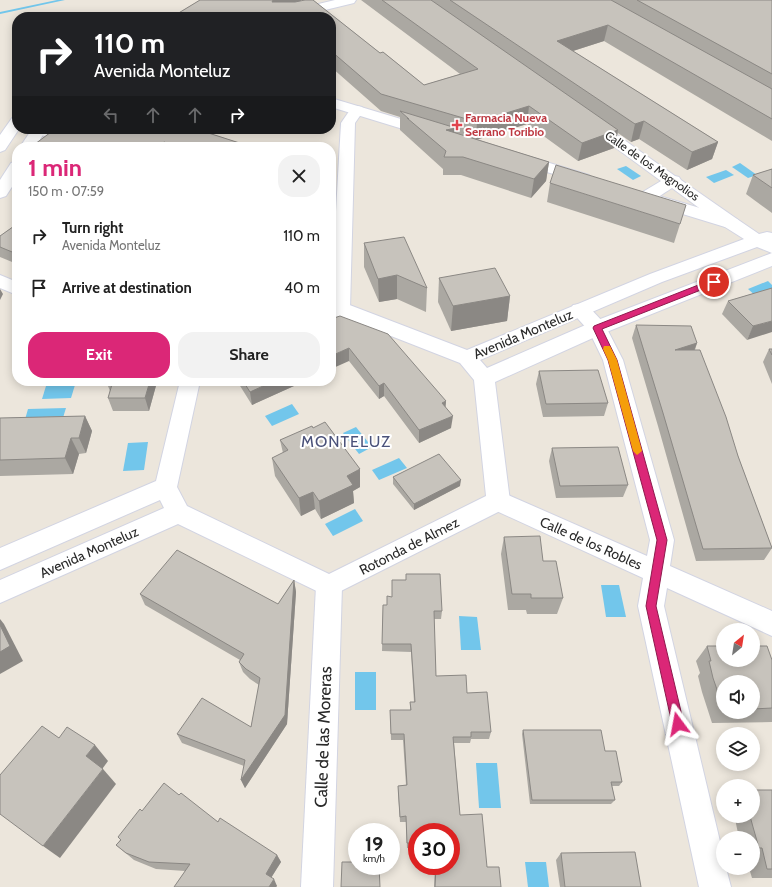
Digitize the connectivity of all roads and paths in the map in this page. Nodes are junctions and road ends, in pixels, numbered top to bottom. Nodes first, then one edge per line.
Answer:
1 (350, 0) edge
2 (301, 12) edge
3 (336, 104) edge
4 (356, 110) junction
5 (582, 117) edge
6 (17, 134) edge
7 (54, 134) edge
8 (440, 135) edge
9 (77, 142) edge
10 (0, 147) edge
11 (509, 156) edge
12 (12, 174) edge
13 (673, 180) junction
14 (601, 184) edge
15 (0, 193) edge
16 (731, 223) junction
17 (337, 232) edge
18 (767, 241) edge
19 (772, 259) edge
20 (336, 272) edge
21 (0, 281) edge
22 (12, 286) edge
23 (336, 311) edge
24 (589, 319) junction
25 (467, 358) junction
26 (484, 378) junction
27 (189, 386) edge
28 (166, 488) junction
29 (498, 500) junction
30 (178, 513) junction
31 (0, 560) edge
32 (655, 572) junction
33 (329, 586) junction
34 (0, 592) edge
35 (772, 624) edge
36 (317, 887) edge
37 (715, 887) edge

1 - 2 street
3 - 4 street
4 - 8 street
4 - 17 street
5 - 13 street, Calle de los Magnolios
6 - 10 street
7 - 9 street
11 - 14 street
12 - 15 street
13 - 16 street, Calle de los Magnolios
13 - 16 street
16 - 18 street
17 - 20 street
18 - 24 street, Avenida Monteluz
19 - 24 street, Avenida Monteluz
21 - 22 street
23 - 25 street
24 - 25 street, Avenida Monteluz
24 - 26 street, Avenida Monteluz
24 - 32 street
25 - 26 street
26 - 29 street
27 - 28 street
28 - 30 street
28 - 31 street, Avenida Monteluz
29 - 32 street, Calle de los Robles
29 - 33 street, Rotonda de Almez
30 - 33 street
30 - 34 street, Avenida Monteluz
32 - 35 street, Calle de los Robles
32 - 37 street
33 - 36 street, Calle de las Moreras

